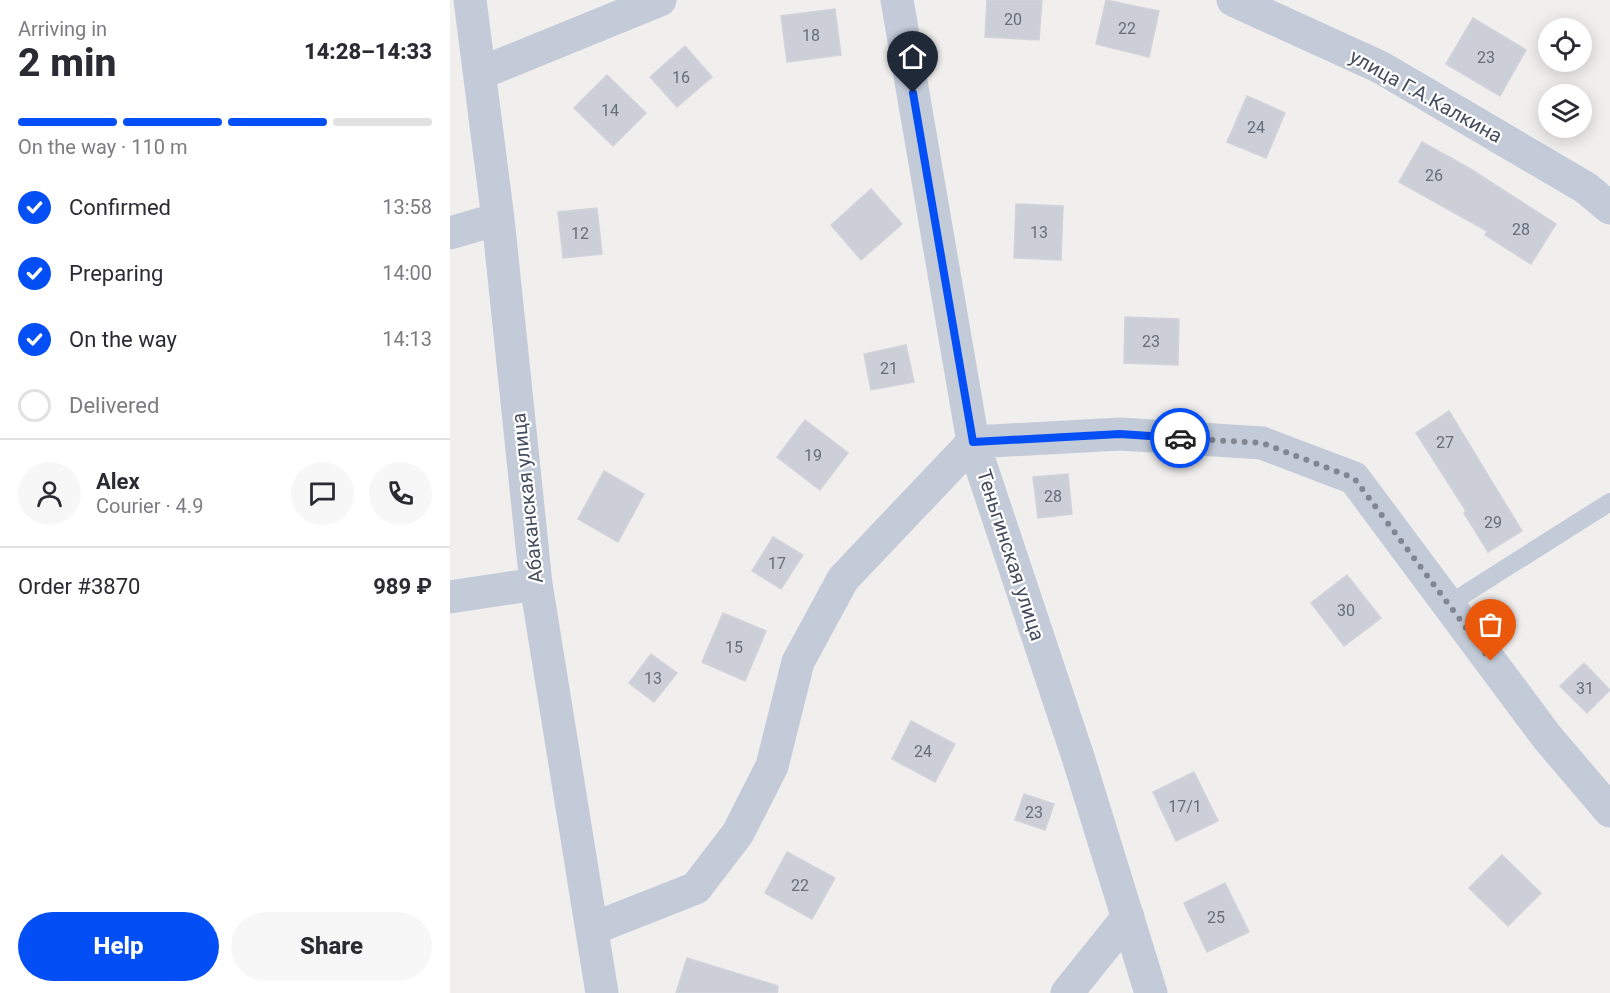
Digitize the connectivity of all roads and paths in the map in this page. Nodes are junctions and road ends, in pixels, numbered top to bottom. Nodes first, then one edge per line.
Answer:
1 (470, 0) edge
2 (660, 0) edge
3 (897, 0) edge
4 (1233, 0) edge
5 (481, 73) junction
6 (1610, 208) edge
7 (498, 219) junction
8 (450, 233) edge
9 (973, 442) junction
10 (1610, 502) edge
11 (536, 584) junction
12 (450, 597) edge
13 (1449, 604) junction
14 (1610, 811) edge
15 (1128, 917) junction
16 (592, 929) junction
17 (602, 993) edge
18 (1067, 993) edge
19 (1151, 993) edge

1 - 5 street, Абаканская улица
2 - 5 street
3 - 9 street, Теньгинская улица
4 - 6 street, улица Г.А.Калкина
5 - 7 street, Абаканская улица
7 - 8 street
7 - 11 street, Абаканская улица
9 - 13 street
9 - 15 street, Теньгинская улица
9 - 16 street
10 - 13 lane
11 - 12 street
11 - 16 street, Абаканская улица
13 - 14 street
15 - 18 street
15 - 19 street, Теньгинская улица
16 - 17 street, Абаканская улица

